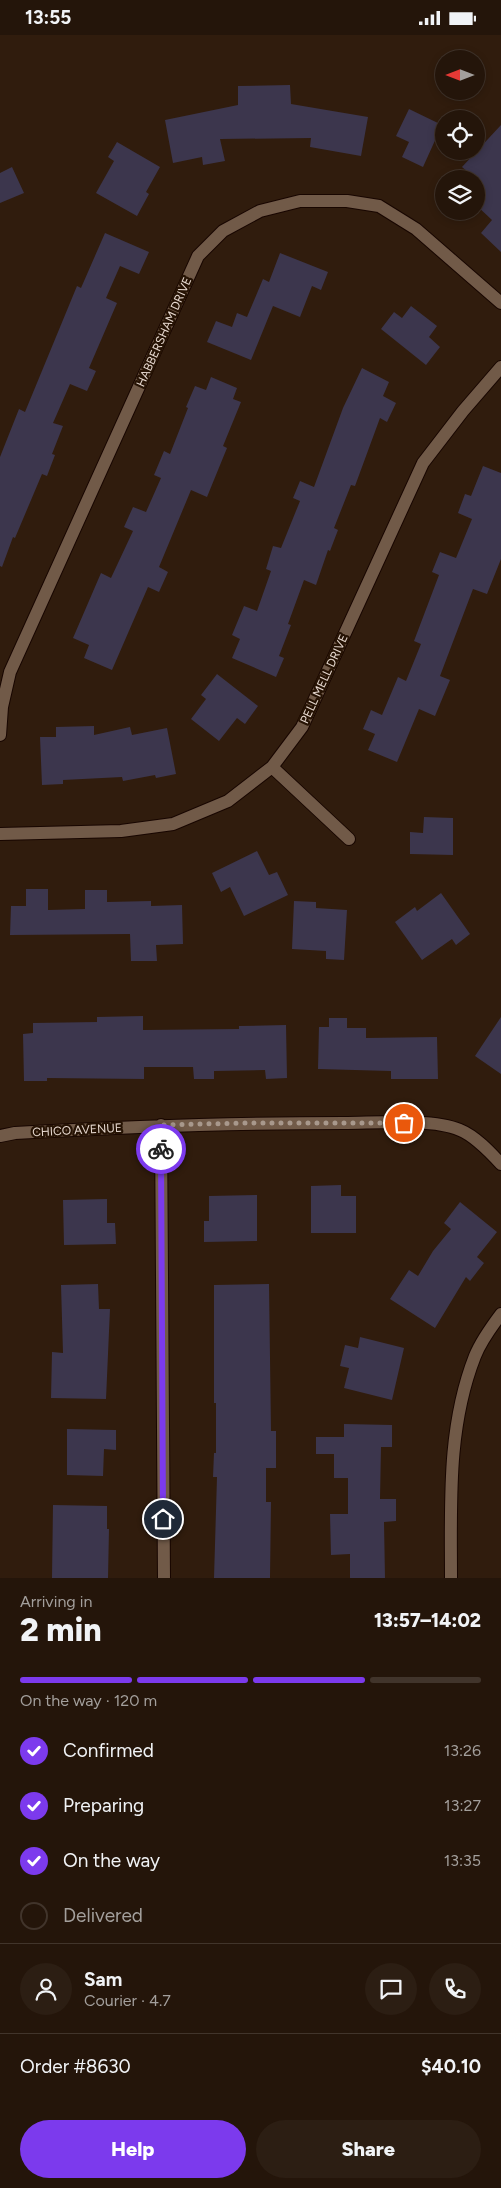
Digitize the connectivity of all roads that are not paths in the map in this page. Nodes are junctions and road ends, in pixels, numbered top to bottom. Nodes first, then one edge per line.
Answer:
1 (501, 303) edge
2 (501, 367) edge
3 (0, 735) edge
4 (272, 767) junction
5 (0, 834) edge
6 (349, 839) dead end
7 (161, 1125) junction
8 (0, 1136) edge
9 (501, 1164) edge
10 (501, 1314) edge
11 (164, 1578) edge
12 (451, 1578) edge

1 - 3 street, HABBERSHAM DRIVE
2 - 4 street, PELL MELL DRIVE
4 - 5 street, PELL MELL DRIVE
4 - 6 street
7 - 8 street, CHICO AVENUE
7 - 9 street, CHICO AVENUE
7 - 11 street
10 - 12 street

